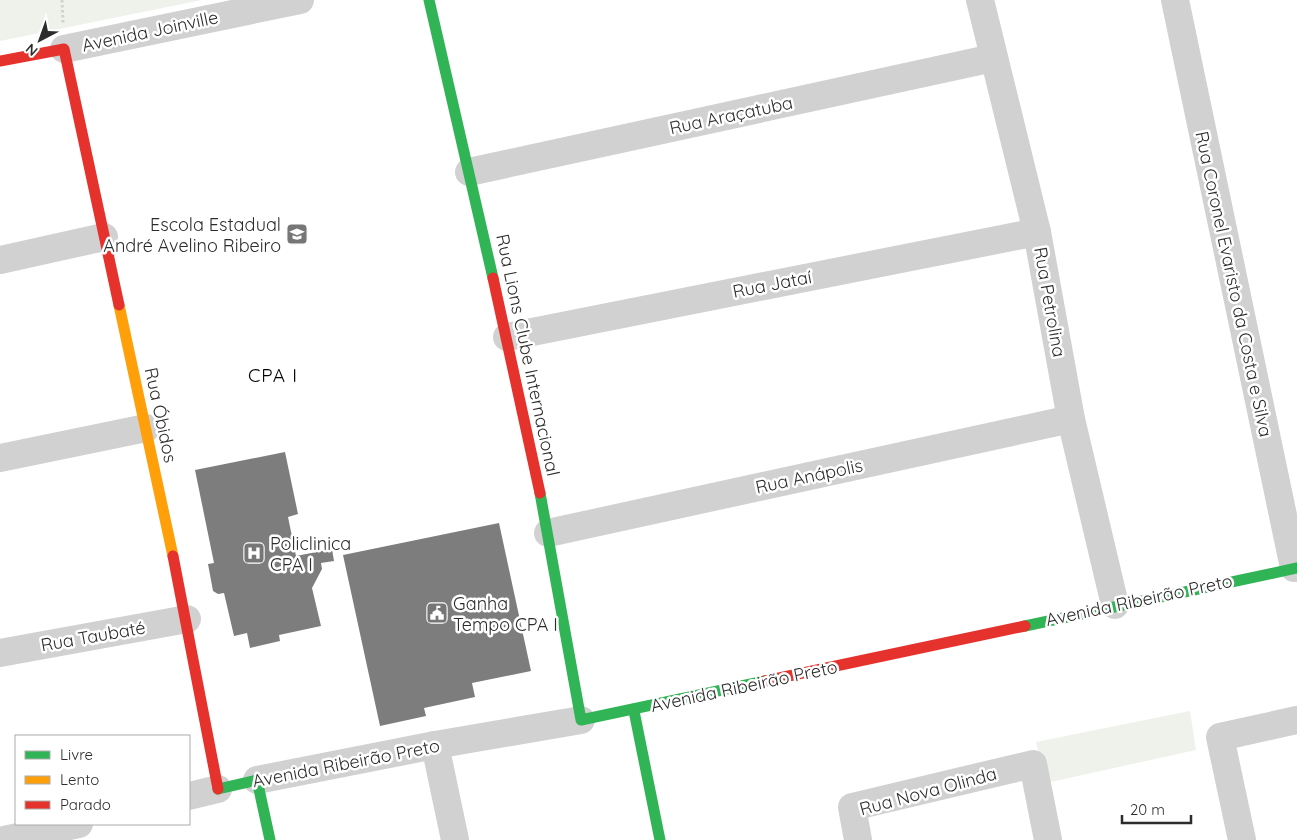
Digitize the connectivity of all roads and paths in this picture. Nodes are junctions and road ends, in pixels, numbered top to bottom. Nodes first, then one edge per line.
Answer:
1 (300, 0) edge
2 (429, 0) edge
3 (980, 0) edge
4 (1175, 0) edge
5 (64, 49) junction
6 (993, 58) junction
7 (0, 61) edge
8 (469, 172) junction
9 (1037, 232) junction
10 (104, 237) junction
11 (0, 260) edge
12 (507, 337) junction
13 (1071, 419) junction
14 (146, 428) junction
15 (0, 458) edge
16 (548, 533) junction
17 (1295, 568) edge
18 (1115, 605) junction
19 (187, 619) junction
20 (0, 653) edge
21 (634, 711) junction
22 (581, 720) junction
23 (1297, 720) edge
24 (435, 745) junction
25 (257, 780) junction
26 (218, 789) junction
27 (190, 796) edge
28 (76, 830) edge
29 (4, 840) edge
30 (270, 840) edge
31 (455, 840) edge
32 (660, 840) edge
33 (858, 840) edge
34 (1048, 840) edge
35 (1242, 840) edge

1 - 5 street, Avenida Joinville
2 - 8 street, Rua Lions Clube Internacional
3 - 6 street, Rua Petrolina
4 - 17 street, Rua Coronel Evaristo da Costa e Silva
5 - 7 street, Avenida Joinville
5 - 10 street, Rua Óbidos
6 - 8 street, Rua Araçatuba
6 - 9 street, Rua Petrolina
8 - 12 street, Rua Lions Clube Internacional
9 - 12 street, Rua Jataí
9 - 13 street, Rua Petrolina
10 - 11 street
10 - 14 street, Rua Óbidos
12 - 16 street, Rua Lions Clube Internacional
13 - 16 street, Rua Anápolis
13 - 18 street, Rua Petrolina
14 - 15 street
14 - 19 street, Rua Óbidos
16 - 22 street, Rua Lions Clube Internacional
17 - 18 street, Avenida Ribeirão Preto
18 - 21 street, Avenida Ribeirão Preto
19 - 20 street, Rua Taubaté
19 - 26 street, Rua Óbidos
21 - 22 street, Avenida Ribeirão Preto
21 - 32 street
22 - 24 street, Avenida Ribeirão Preto
23 - 35 street
24 - 25 street, Avenida Ribeirão Preto
24 - 31 street
25 - 26 street, Avenida Ribeirão Preto
25 - 30 street
26 - 27 street, Avenida Ribeirão Preto
28 - 29 street
33 - 34 street, Rua Nova Olinda

